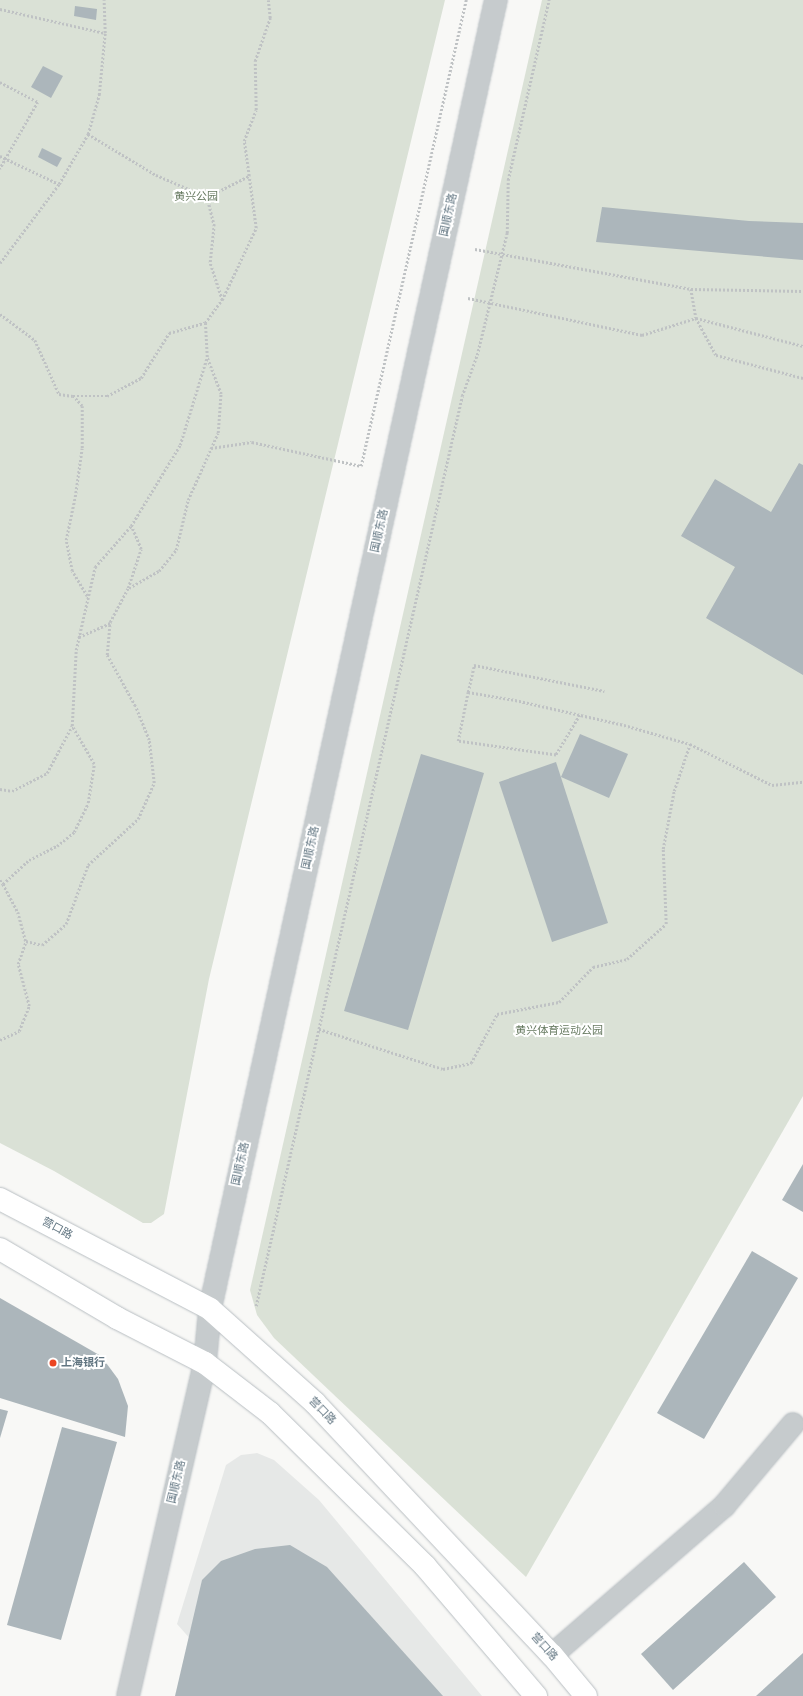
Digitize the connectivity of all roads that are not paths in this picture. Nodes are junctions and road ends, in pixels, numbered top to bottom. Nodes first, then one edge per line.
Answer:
1 (496, 0) edge
2 (0, 1199) edge
3 (0, 1249) edge
4 (210, 1309) junction
5 (205, 1364) junction
6 (793, 1424) dead end
7 (552, 1655) junction
8 (128, 1696) edge
9 (536, 1696) edge
10 (586, 1696) edge

1 - 4 street, 国顺东路
2 - 4 main road, 营口路
3 - 5 main road
4 - 5 street, 国顺东路
4 - 7 main road, 营口路
5 - 8 street, 国顺东路
5 - 9 main road
6 - 7 street
7 - 10 main road, 营口路

